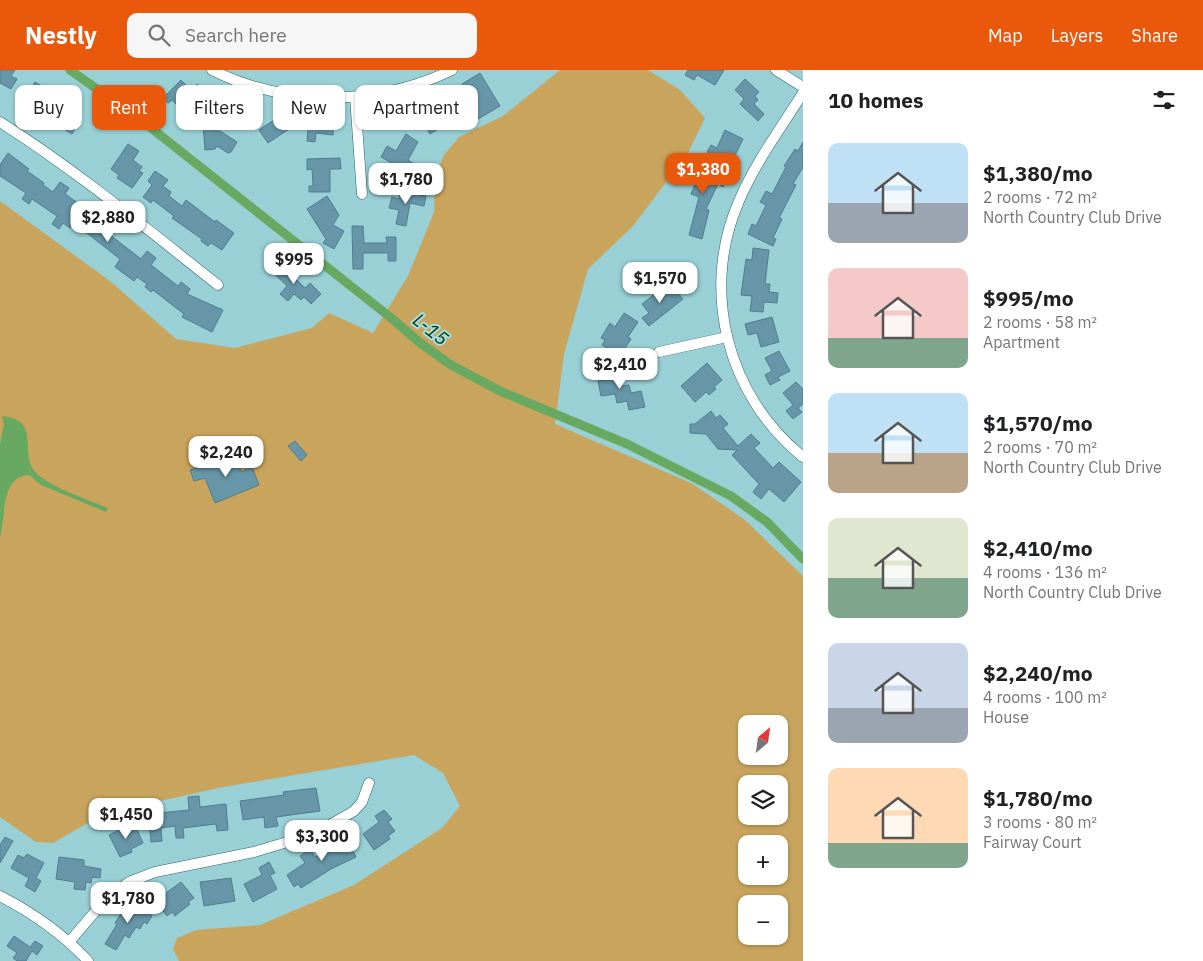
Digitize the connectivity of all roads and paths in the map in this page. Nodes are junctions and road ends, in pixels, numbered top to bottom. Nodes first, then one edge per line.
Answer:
1 (212, 70) edge
2 (452, 70) edge
3 (776, 70) edge
4 (239, 82) junction
5 (238, 85) edge
6 (414, 85) edge
7 (803, 86) edge
8 (803, 93) edge
9 (355, 96) edge
10 (0, 122) edge
11 (357, 130) edge
12 (362, 194) dead end
13 (218, 285) dead end
14 (727, 337) junction
15 (659, 352) dead end
16 (803, 457) edge
17 (369, 783) dead end
18 (0, 896) edge
19 (69, 942) junction
20 (88, 961) edge

1 - 4 street
2 - 6 street
3 - 7 street
4 - 5 street
4 - 9 street
8 - 14 street
10 - 13 street
11 - 12 street
14 - 15 street
14 - 16 street
17 - 19 street
18 - 19 street
19 - 20 street

